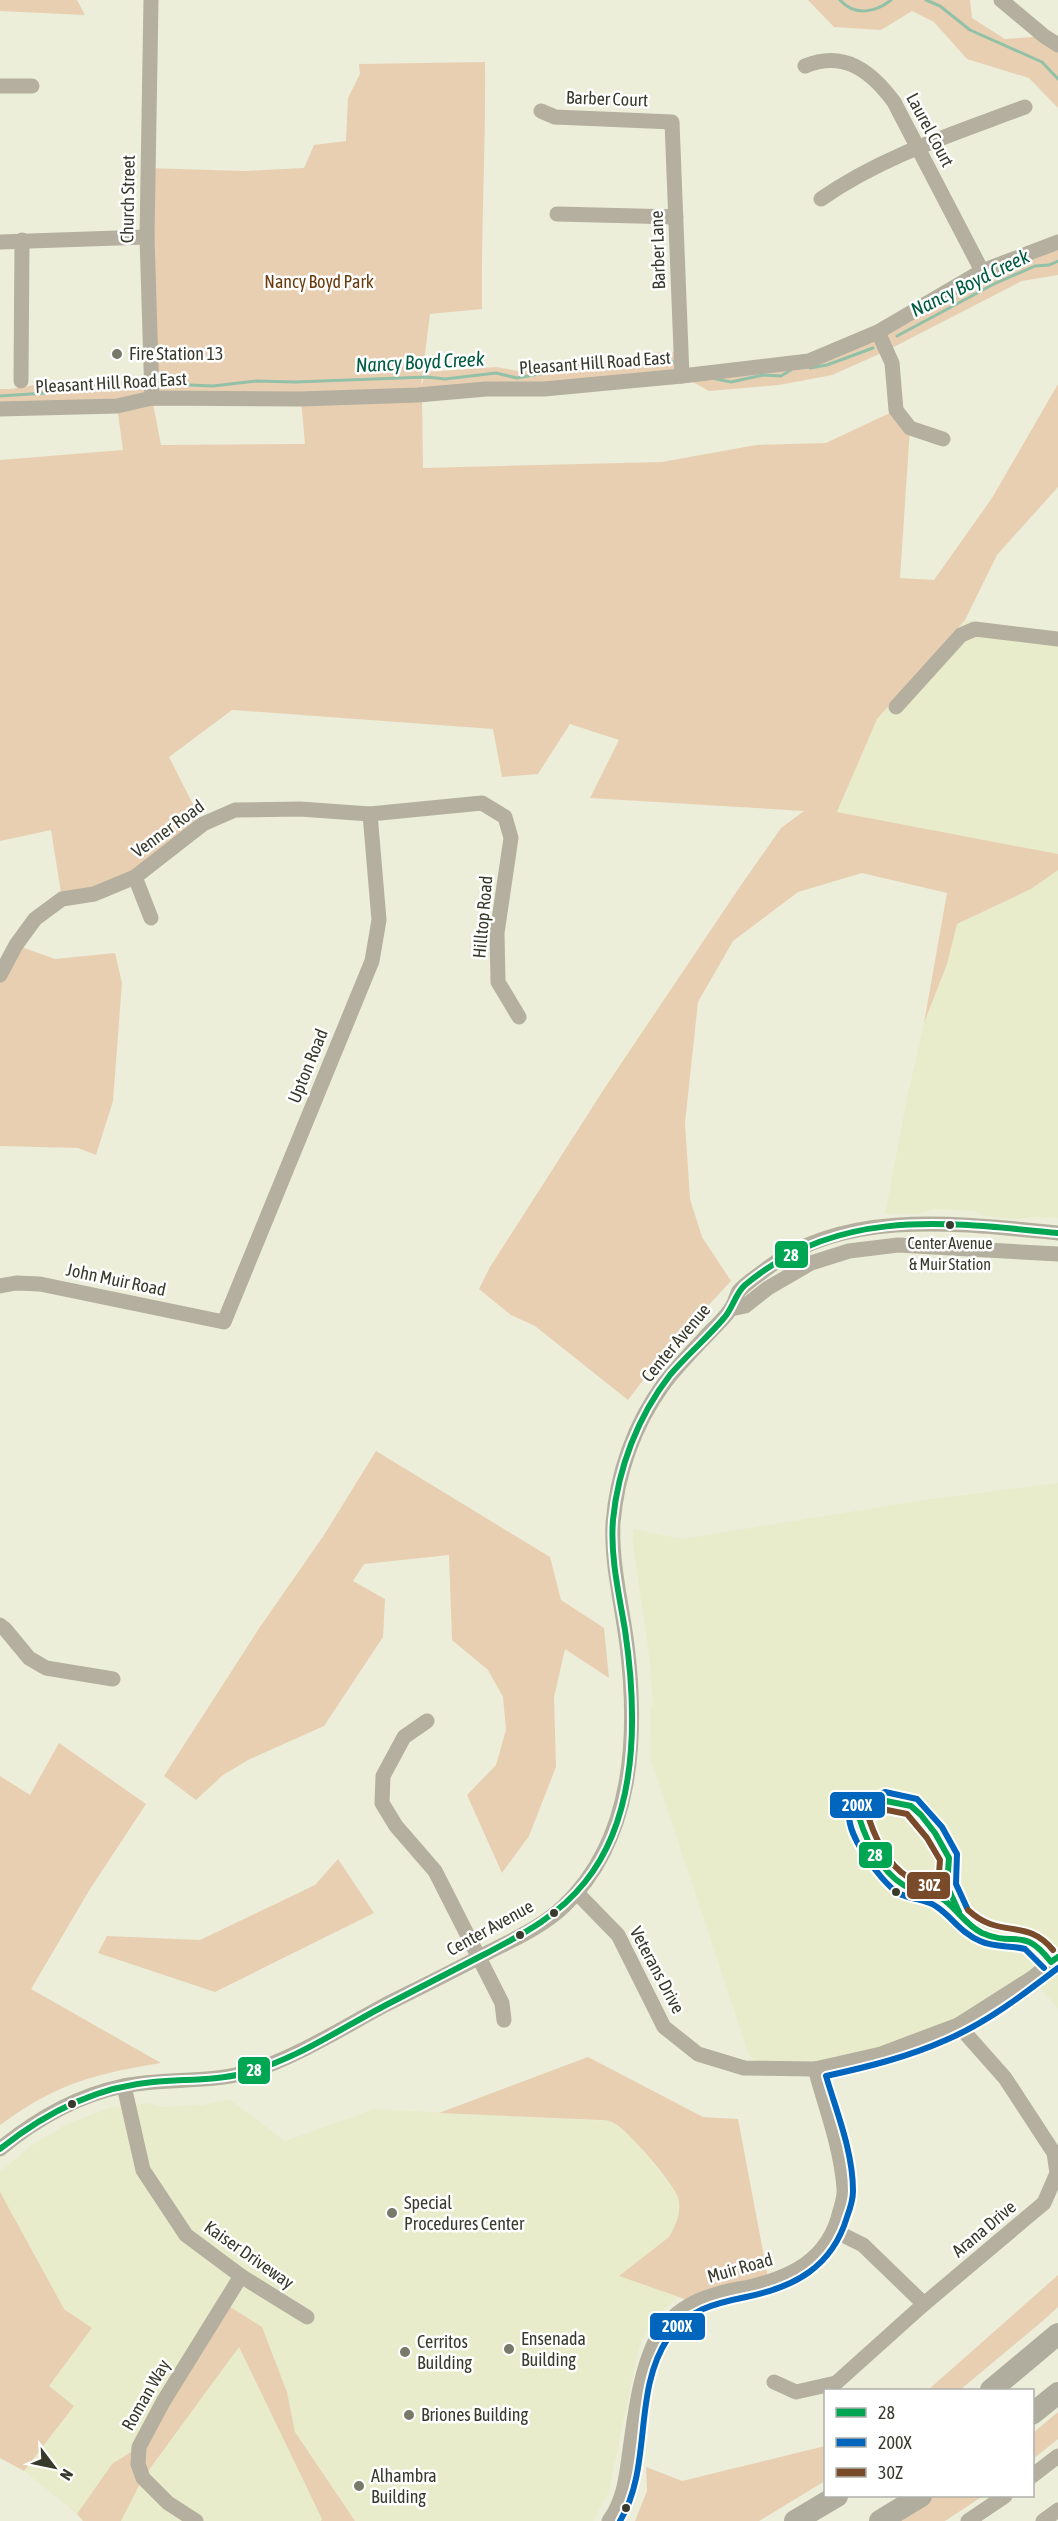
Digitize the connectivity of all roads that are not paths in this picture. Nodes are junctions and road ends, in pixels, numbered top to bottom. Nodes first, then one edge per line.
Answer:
1 (151, 0) edge
2 (1001, 0) edge
3 (1058, 45) edge
4 (805, 66) dead end
5 (0, 86) edge
6 (32, 86) dead end
7 (1025, 107) dead end
8 (541, 111) dead end
9 (672, 122) joint
10 (918, 147) junction
11 (821, 199) dead end
12 (557, 214) dead end
13 (676, 217) junction
14 (147, 237) junction
15 (22, 240) junction
16 (0, 242) edge
17 (1058, 242) edge
18 (982, 271) junction
19 (878, 332) junction
20 (682, 376) junction
21 (21, 381) dead end
22 (152, 398) junction
23 (0, 409) edge
24 (943, 439) dead end
25 (1058, 639) edge
26 (896, 707) dead end
27 (370, 814) junction
28 (505, 816) joint
29 (135, 877) junction
30 (151, 918) dead end
31 (0, 975) edge
32 (519, 1017) dead end
33 (1058, 1233) edge
34 (1058, 1254) edge
35 (0, 1286) edge
36 (731, 1309) junction
37 (225, 1322) joint
38 (0, 1625) edge
39 (113, 1679) dead end
40 (427, 1721) dead end
41 (577, 1893) junction
42 (480, 1957) junction
43 (1058, 1957) edge
44 (504, 2020) dead end
45 (958, 2025) junction
46 (815, 2069) junction
47 (124, 2086) junction
48 (0, 2149) edge
49 (836, 2231) junction
50 (241, 2276) junction
51 (924, 2304) junction
52 (307, 2317) dead end
53 (1058, 2334) edge
54 (774, 2382) dead end
55 (993, 2389) edge
56 (1058, 2392) edge
57 (1034, 2412) edge
58 (1058, 2456) edge
59 (1034, 2474) edge
60 (835, 2497) edge
61 (919, 2497) edge
62 (1004, 2497) edge
63 (1058, 2510) edge
64 (196, 2521) edge
65 (609, 2521) edge
66 (795, 2521) edge
67 (880, 2521) edge
68 (968, 2521) edge
69 (1042, 2521) edge

1 - 14 street, Church Street
2 - 3 street
4 - 10 street, Laurel Court
5 - 6 street
7 - 10 street
8 - 9 street, Barber Court
9 - 13 street, Barber Lane
10 - 11 street
10 - 18 street, Laurel Court
12 - 13 street
13 - 20 street, Barber Lane
14 - 15 street
14 - 22 street, Church Street
15 - 16 street
15 - 21 street
17 - 18 street, Pleasant Hill Road East
18 - 19 street, Pleasant Hill Road East
19 - 20 street, Pleasant Hill Road East
19 - 24 street
20 - 22 street, Pleasant Hill Road East
22 - 23 street, Pleasant Hill Road East
25 - 26 street
27 - 28 street, Venner Road
27 - 29 street, Venner Road
27 - 37 street, Upton Road
28 - 32 street, Hilltop Road
29 - 30 street
29 - 31 street, Venner Road
33 - 36 street, Center Avenue
34 - 36 street, Center Avenue
35 - 37 street, John Muir Road
36 - 41 street, Center Avenue
38 - 39 street
40 - 42 street
41 - 42 street, Center Avenue
41 - 46 street, Veterans Drive
42 - 44 street
42 - 47 street, Center Avenue
43 - 45 street
45 - 46 street
45 - 51 street, Arana Drive
46 - 49 street, Muir Road
47 - 48 street, Center Avenue
47 - 50 street, Kaiser Driveway
49 - 51 street
49 - 65 street, Muir Road
50 - 52 street, Kaiser Driveway
50 - 64 street, Roman Way
51 - 54 street, Arana Drive
53 - 55 highway
56 - 57 highway
58 - 59 street
60 - 66 highway
61 - 67 highway
62 - 68 street
63 - 69 street

